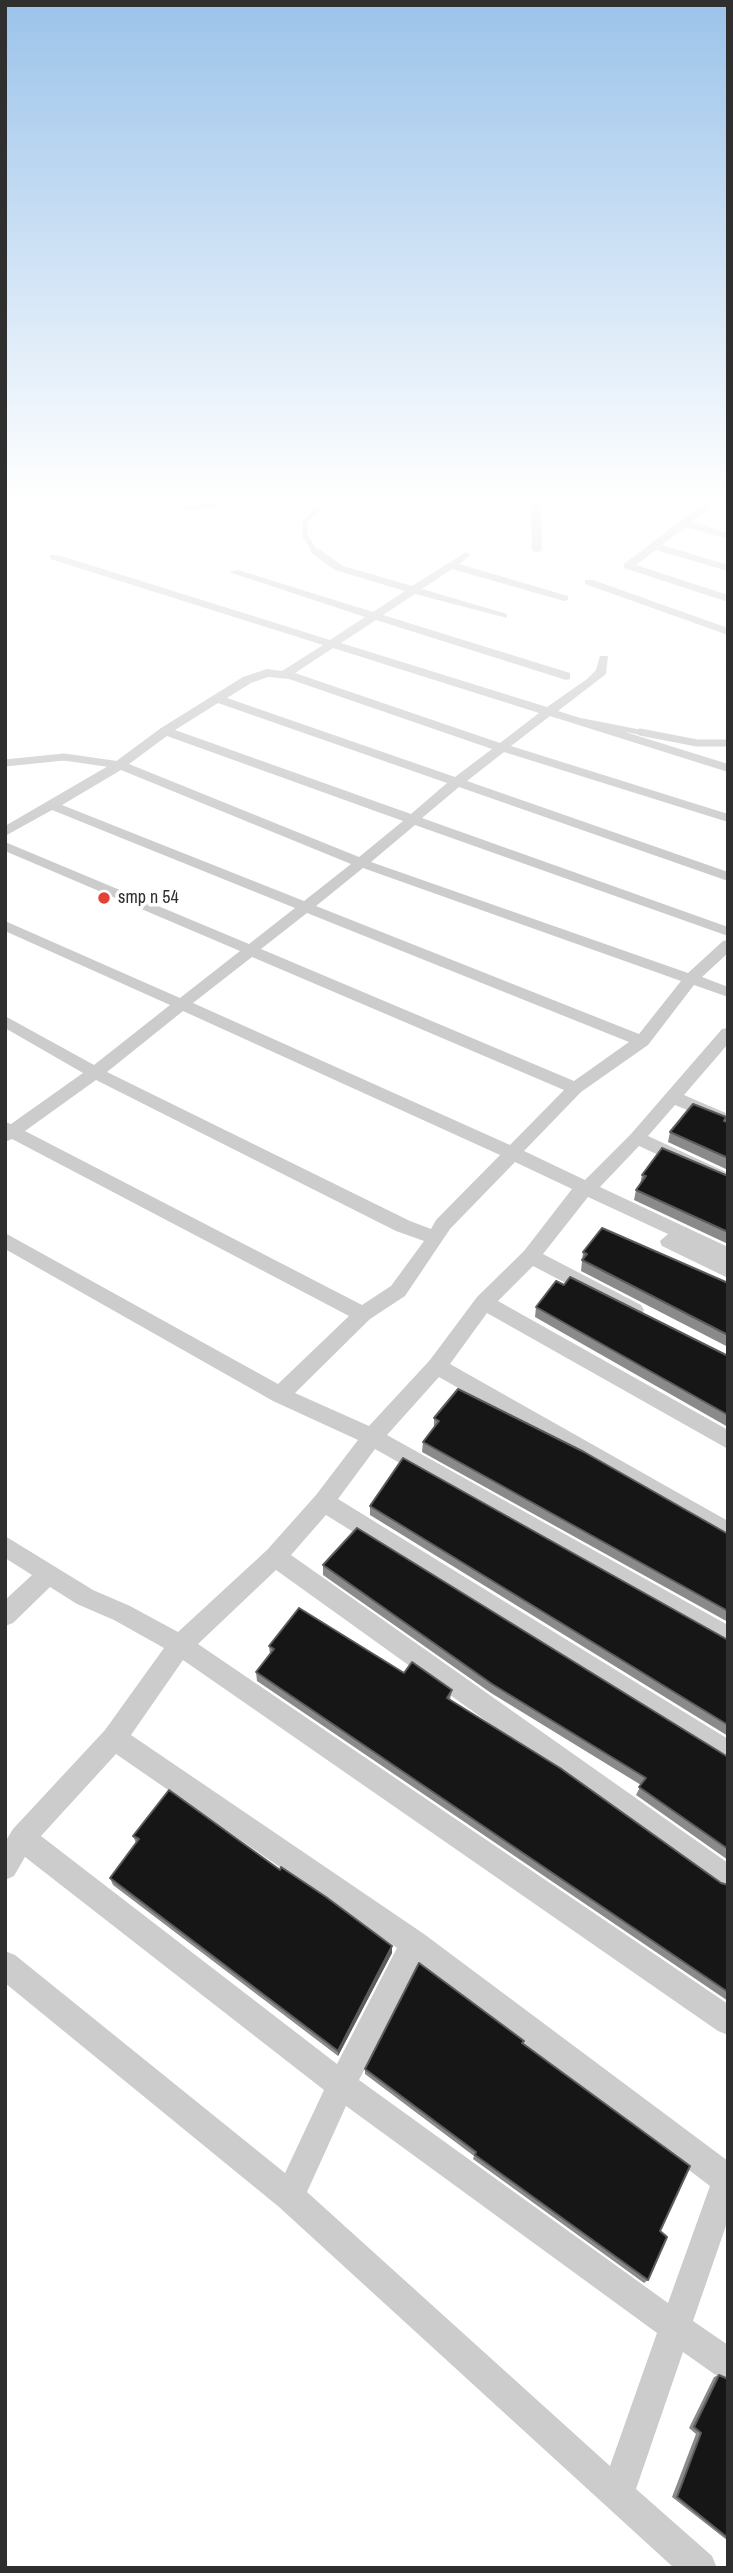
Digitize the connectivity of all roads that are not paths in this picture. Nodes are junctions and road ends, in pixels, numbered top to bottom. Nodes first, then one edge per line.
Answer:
1 (246, 617) edge
2 (370, 617) edge
3 (375, 617) edge
4 (686, 617) edge
5 (711, 617) edge
6 (702, 623) junction
7 (728, 632) edge
8 (331, 644) junction
9 (604, 658) dead end
10 (285, 675) junction
11 (566, 676) dead end
12 (218, 699) junction
13 (548, 712) junction
14 (573, 720) junction
15 (165, 731) junction
16 (728, 743) edge
17 (503, 748) junction
18 (5, 763) edge
19 (120, 765) junction
20 (728, 768) edge
21 (456, 783) junction
22 (54, 806) junction
23 (728, 818) edge
24 (414, 820) junction
25 (5, 832) edge
26 (5, 846) edge
27 (361, 863) junction
28 (728, 877) edge
29 (307, 906) junction
30 (5, 925) edge
31 (728, 932) edge
32 (728, 944) edge
33 (251, 951) junction
34 (692, 978) junction
35 (728, 992) edge
36 (181, 1006) junction
37 (5, 1021) edge
38 (728, 1032) edge
39 (642, 1041) junction
40 (710, 1052) junction
41 (728, 1060) edge
42 (95, 1073) junction
43 (575, 1088) junction
44 (671, 1096) junction
45 (728, 1121) edge
46 (7, 1132) edge
47 (637, 1138) junction
48 (512, 1153) junction
49 (728, 1181) edge
50 (582, 1192) junction
51 (436, 1238) junction
52 (5, 1240) edge
53 (728, 1255) edge
54 (531, 1256) junction
55 (728, 1271) edge
56 (484, 1302) junction
57 (363, 1314) junction
58 (654, 1320) edge
59 (437, 1366) junction
60 (280, 1395) junction
61 (372, 1437) junction
62 (728, 1440) edge
63 (324, 1502) junction
64 (728, 1532) edge
65 (5, 1546) edge
66 (275, 1557) junction
67 (47, 1575) junction
68 (5, 1616) edge
69 (728, 1637) edge
70 (180, 1645) junction
71 (114, 1738) junction
72 (728, 1753) edge
73 (22, 1838) junction
74 (5, 1867) edge
75 (728, 1879) edge
76 (414, 1944) junction
77 (5, 1965) edge
78 (728, 2021) edge
79 (341, 2085) junction
80 (727, 2179) edge
81 (290, 2196) junction
82 (677, 2326) junction
83 (728, 2365) edge
84 (617, 2495) junction
85 (700, 2568) edge

1 - 8 street
2 - 8 street
3 - 11 street
4 - 6 street
5 - 6 street
6 - 7 street
8 - 10 street
8 - 13 street
9 - 13 street
10 - 12 street
10 - 17 street
12 - 15 street
12 - 21 street
13 - 14 street
13 - 17 street
14 - 16 lane
14 - 20 street
15 - 19 street
15 - 24 street
17 - 21 street
17 - 23 street
18 - 19 lane
19 - 22 street
19 - 27 street
21 - 24 street
21 - 28 street
22 - 25 street
22 - 29 street
24 - 27 street
24 - 31 street
26 - 33 street
27 - 29 street
27 - 34 street
29 - 33 street
29 - 39 street
30 - 36 street
32 - 34 street
33 - 36 street
33 - 43 street
34 - 35 street
34 - 39 street
36 - 42 street
36 - 48 street
37 - 42 street
38 - 40 street
39 - 43 street
40 - 41 street
40 - 44 street
42 - 46 street
42 - 51 street
43 - 48 street
44 - 45 street
44 - 47 street
46 - 57 street
47 - 49 street
47 - 50 street
48 - 50 street
48 - 51 street
50 - 53 street
50 - 54 street
50 - 55 street
51 - 57 street
52 - 60 street
54 - 56 street
54 - 58 street
56 - 59 street
56 - 62 street
57 - 60 street
59 - 61 street
59 - 64 street
60 - 61 street
61 - 63 street
61 - 69 street
63 - 66 street
63 - 72 street
65 - 67 street
66 - 70 street
66 - 75 street
67 - 68 street
67 - 70 street
70 - 71 street
70 - 78 street
71 - 73 street
71 - 76 street
73 - 74 street
73 - 79 street
76 - 79 street
76 - 80 street
77 - 81 street
79 - 81 street
79 - 82 street
80 - 82 street
81 - 84 street
82 - 83 street
82 - 84 street
84 - 85 street

